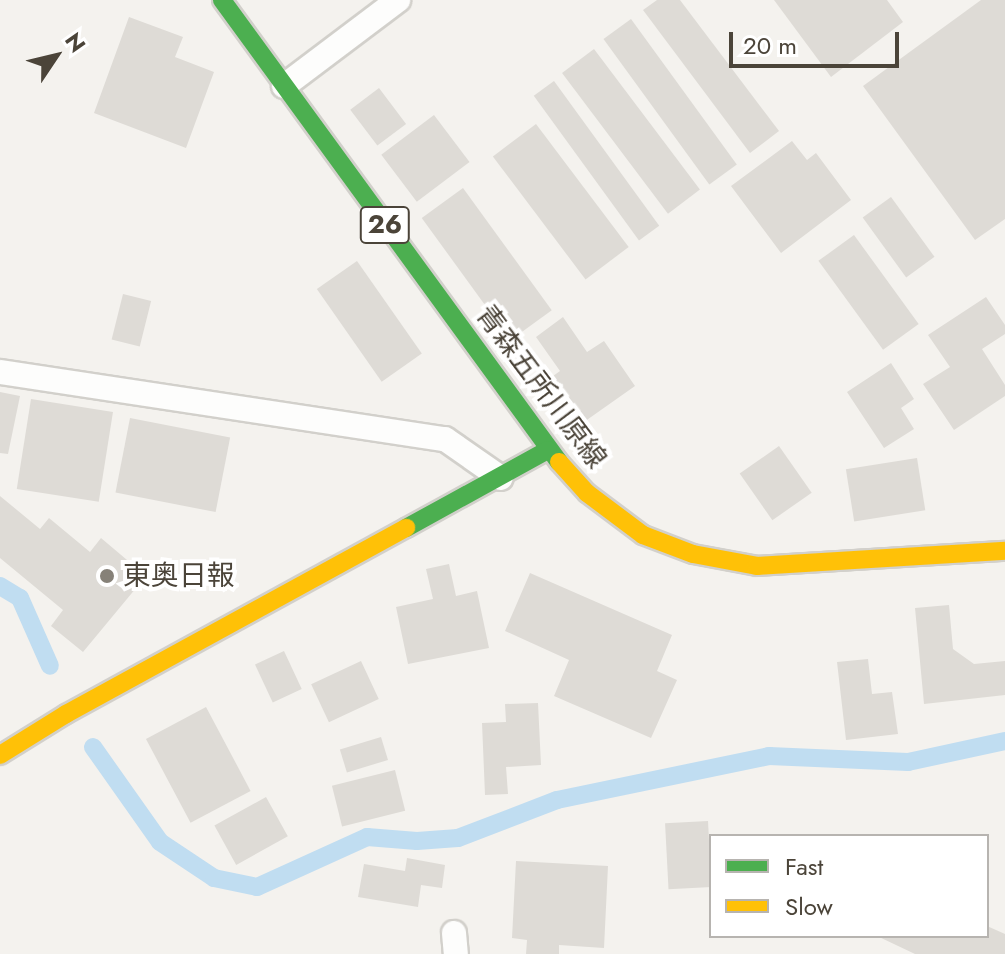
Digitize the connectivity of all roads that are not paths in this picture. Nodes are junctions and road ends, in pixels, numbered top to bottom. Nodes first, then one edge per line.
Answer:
1 (222, 0) edge
2 (398, 0) edge
3 (284, 86) junction
4 (0, 372) edge
5 (548, 450) junction
6 (501, 478) junction
7 (1005, 551) edge
8 (0, 755) edge

1 - 3 main road, 青森五所川原線 / 26
2 - 3 lane
3 - 5 main road, 青森五所川原線 / 26
4 - 6 lane
5 - 6 main road
5 - 7 main road, 青森五所川原線 / 26
6 - 8 main road

